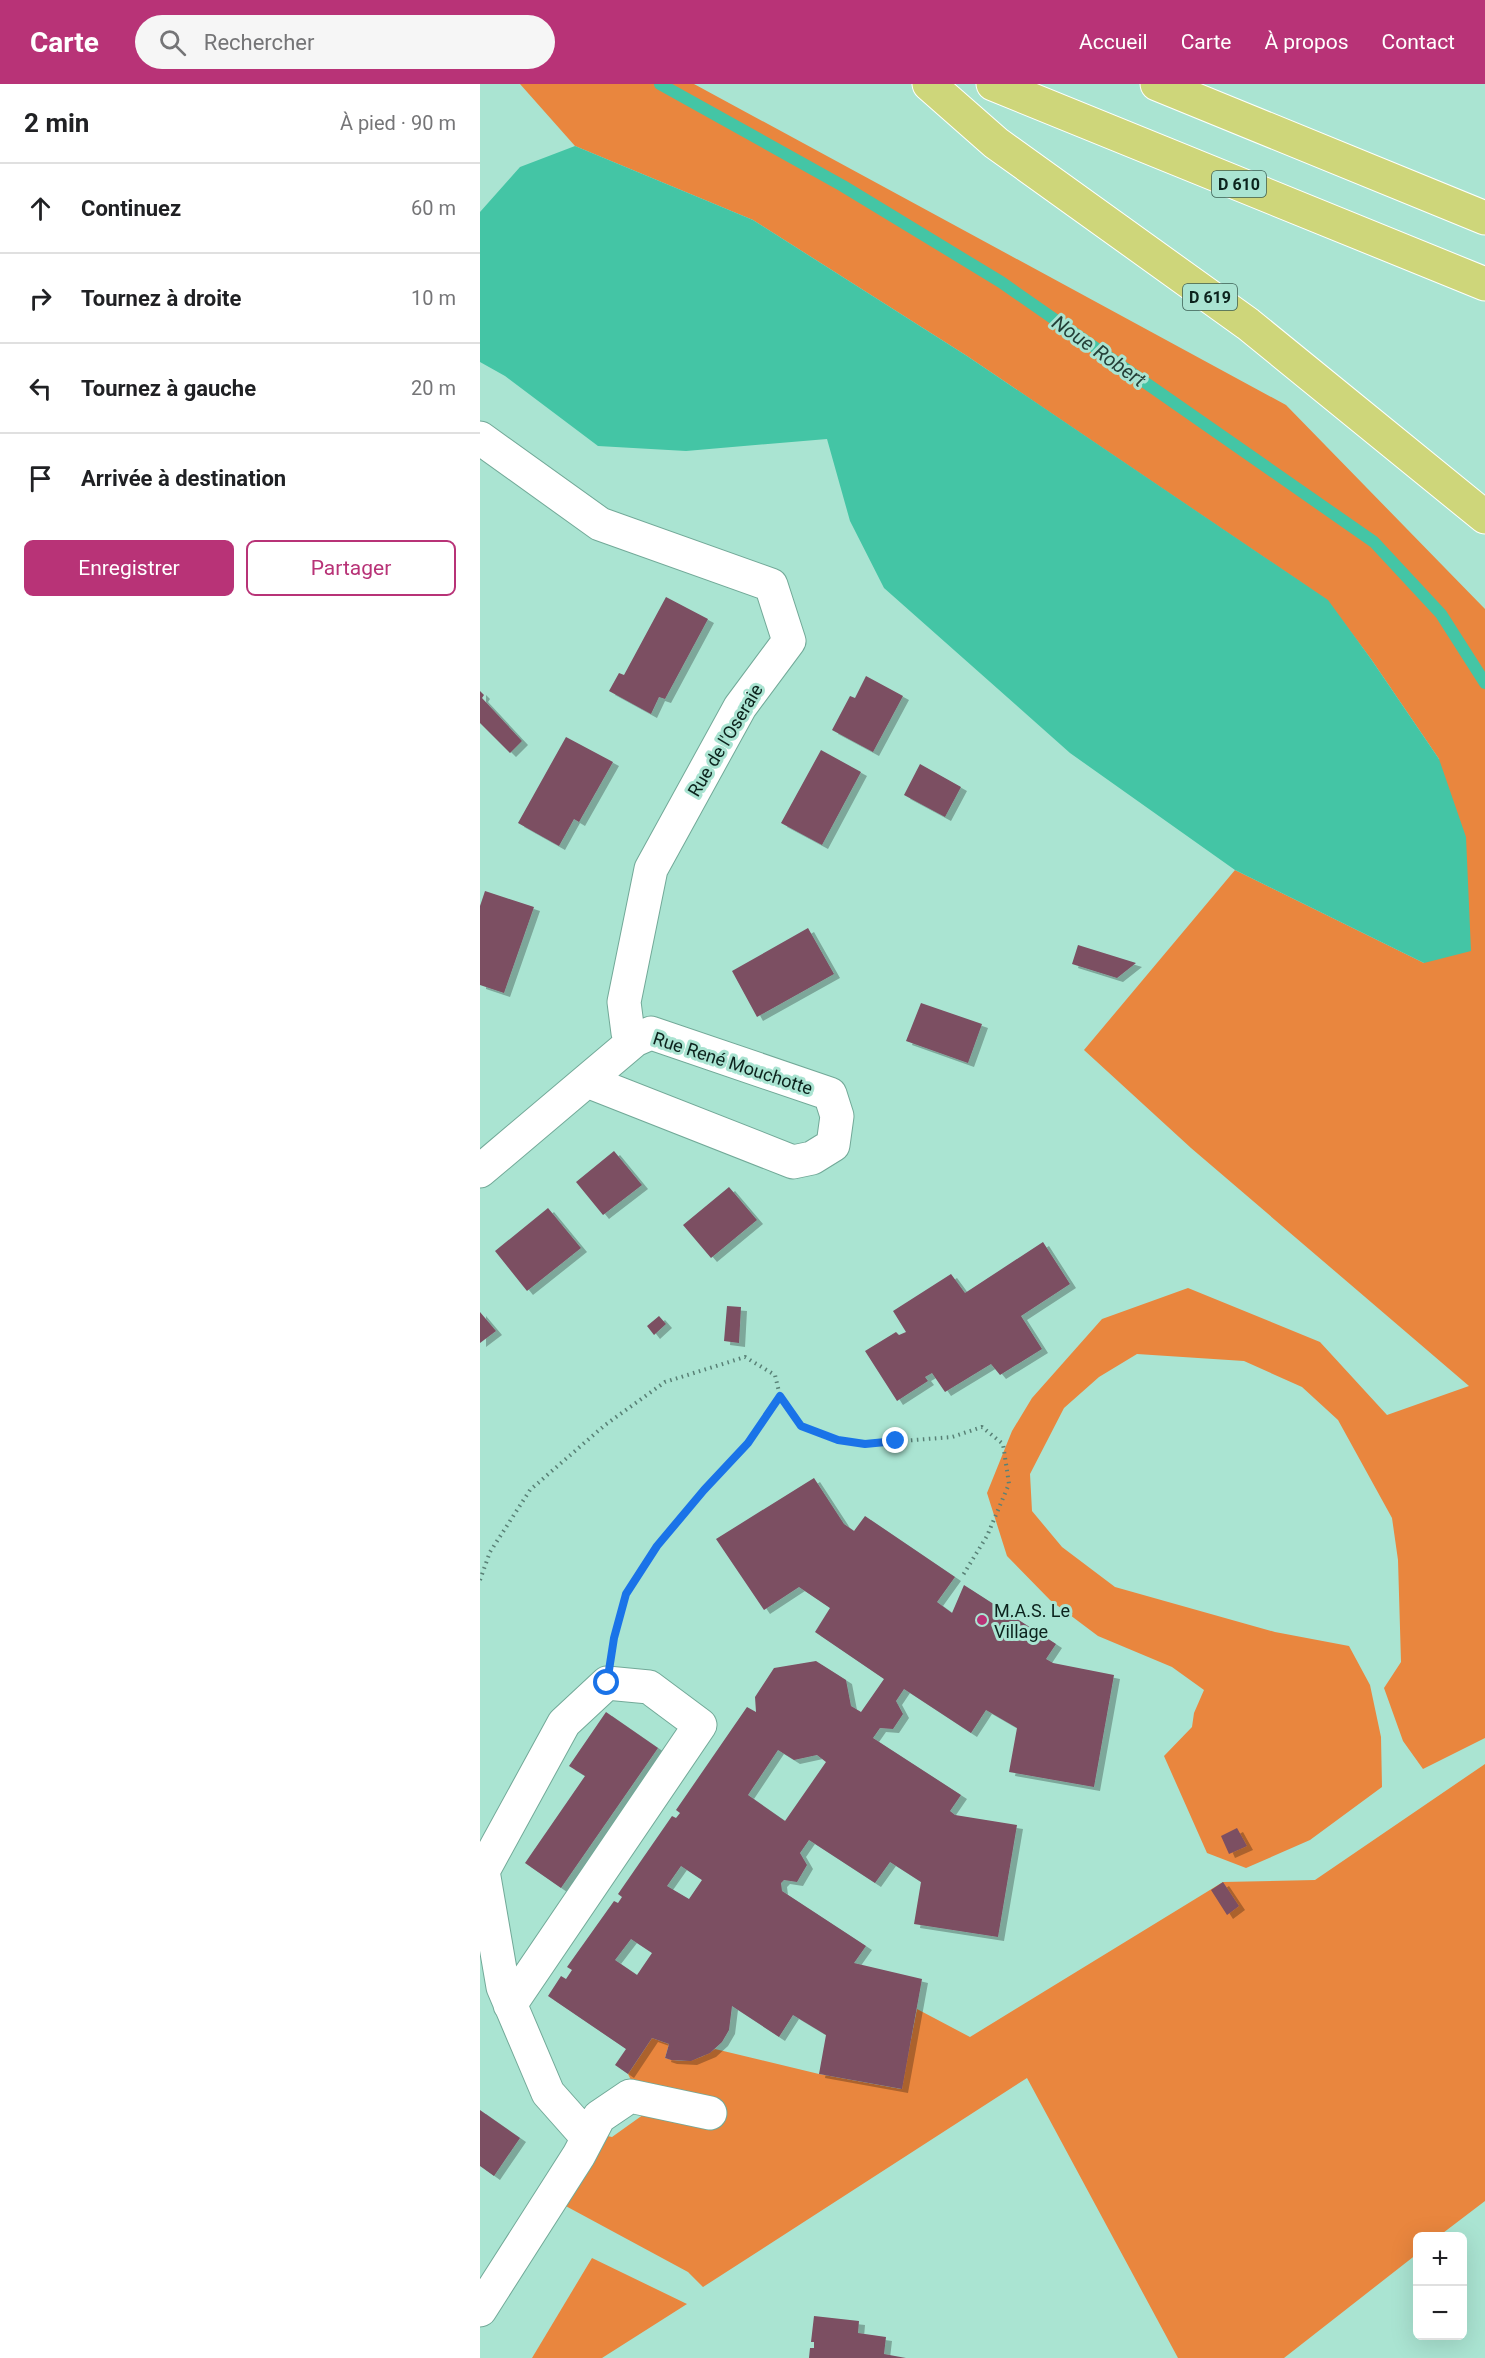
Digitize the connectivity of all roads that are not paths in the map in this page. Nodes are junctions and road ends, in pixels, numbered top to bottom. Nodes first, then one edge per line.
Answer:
1 (928, 84) edge
2 (993, 84) edge
3 (1157, 84) edge
4 (1485, 218) edge
5 (1485, 284) edge
6 (480, 438) edge
7 (1485, 517) edge
8 (635, 1040) junction
9 (587, 1081) junction
10 (480, 1171) edge
11 (510, 2006) junction
12 (710, 2113) dead end
13 (587, 2137) junction
14 (480, 2310) edge

1 - 7 highway, D 619
2 - 5 highway, D 610
3 - 4 highway
6 - 8 street, Rue de l'Oseraie
8 - 9 street, Rue René Mouchotte
8 - 9 street, Rue René Mouchotte
9 - 10 street, Rue René Mouchotte
11 - 11 street
11 - 13 street
12 - 13 street
13 - 14 street

